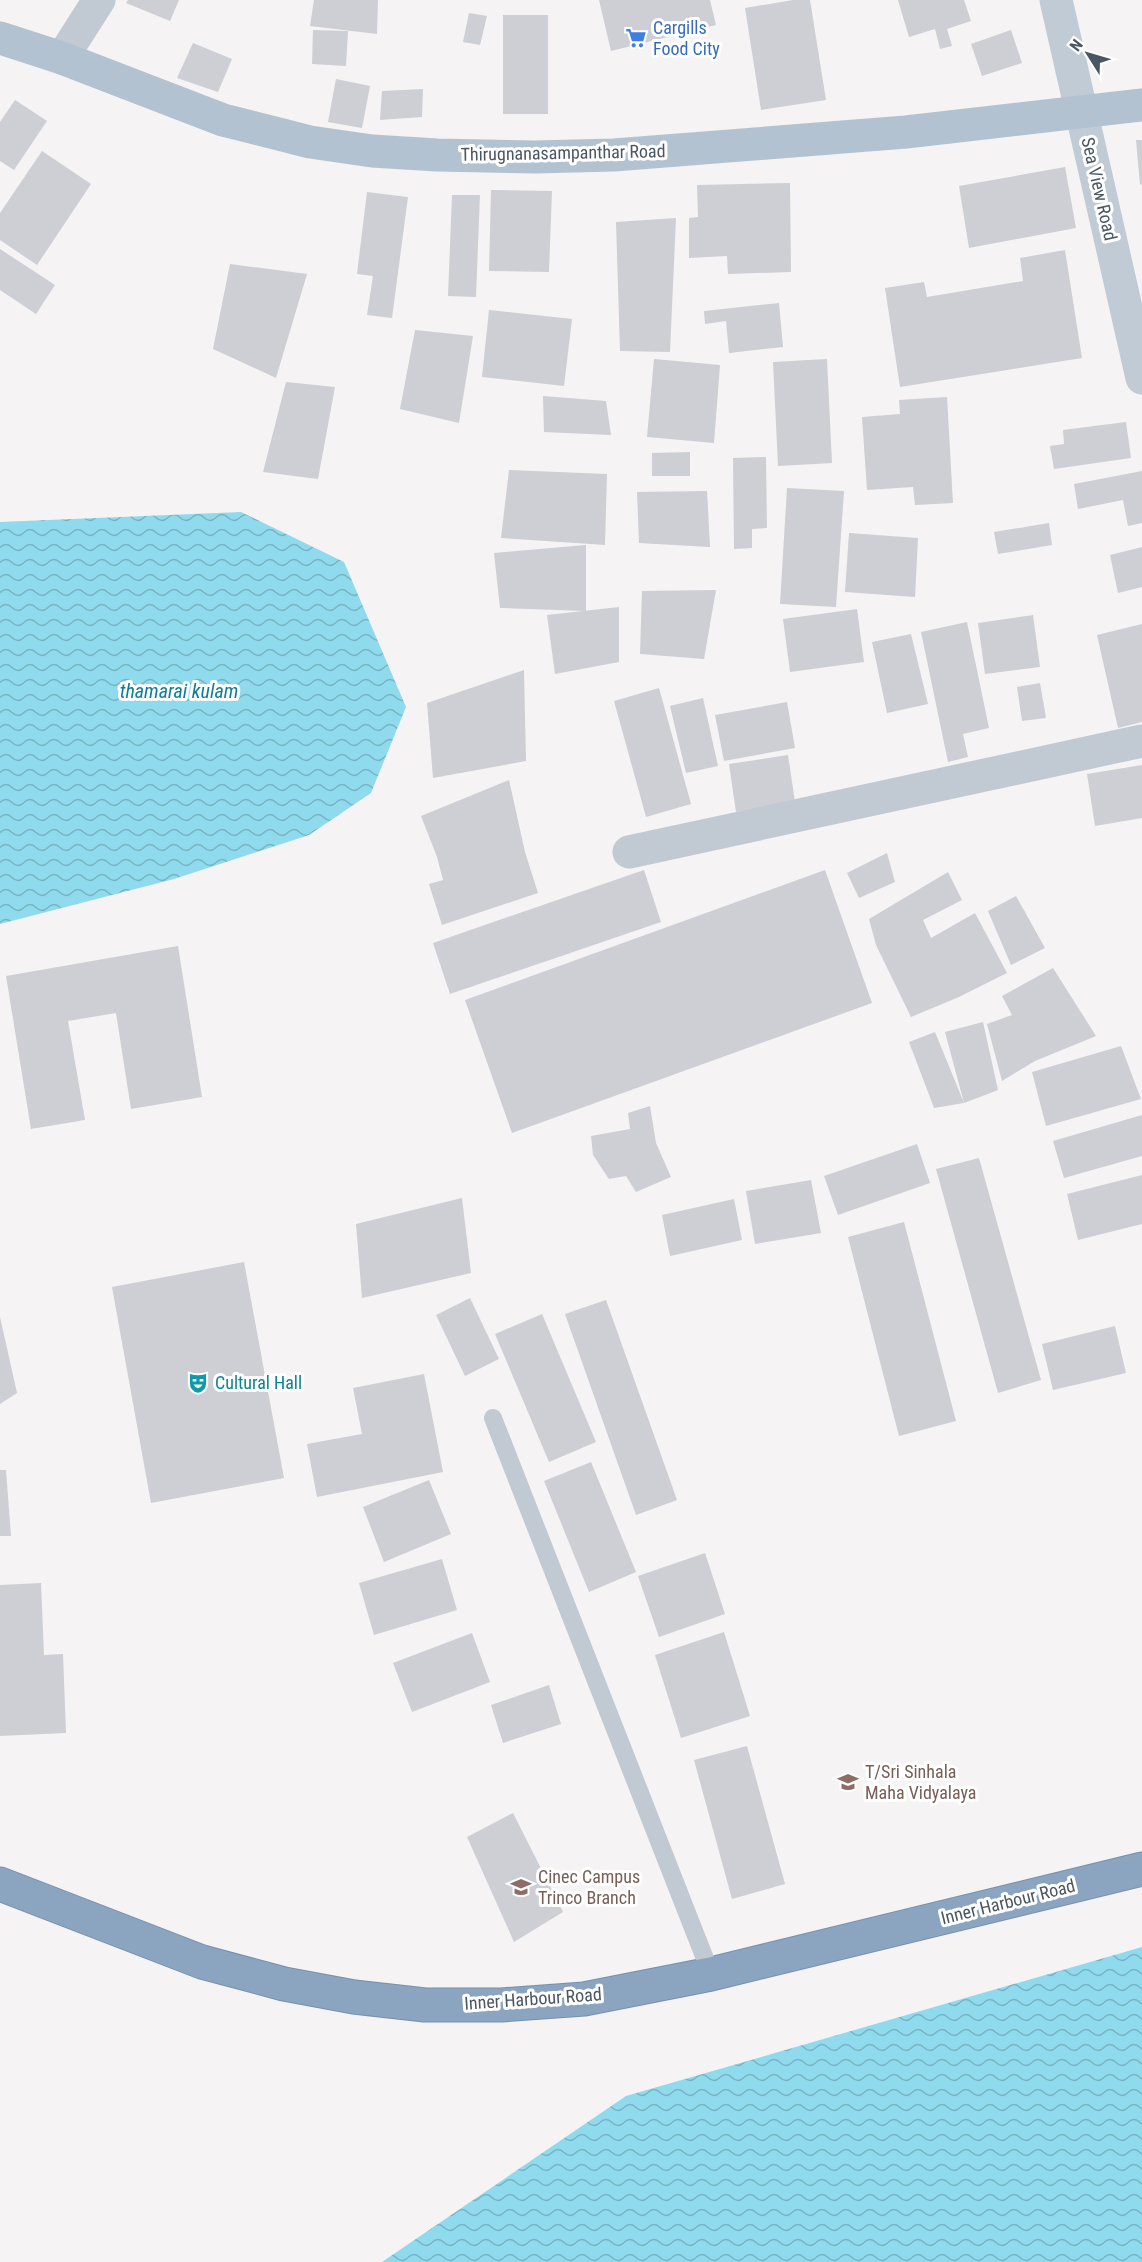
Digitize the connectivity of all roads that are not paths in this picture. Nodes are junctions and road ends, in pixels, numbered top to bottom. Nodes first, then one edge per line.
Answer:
1 (99, 0) edge
2 (1056, 0) edge
3 (0, 38) edge
4 (62, 58) junction
5 (1142, 105) edge
6 (1081, 112) junction
7 (1142, 378) edge
8 (1142, 741) edge
9 (628, 852) dead end
10 (493, 1418) dead end
11 (1142, 1869) edge
12 (0, 1884) edge
13 (711, 1974) junction

1 - 4 street
2 - 6 main road, Sea View Road
3 - 4 main road, Thirugnanasampanthar Road
4 - 6 main road, Thirugnanasampanthar Road
5 - 6 main road, Thirugnanasampanthar Road
6 - 7 main road, Sea View Road
8 - 9 street
10 - 13 lane
11 - 13 highway, Inner Harbour Road
12 - 13 highway, Inner Harbour Road

